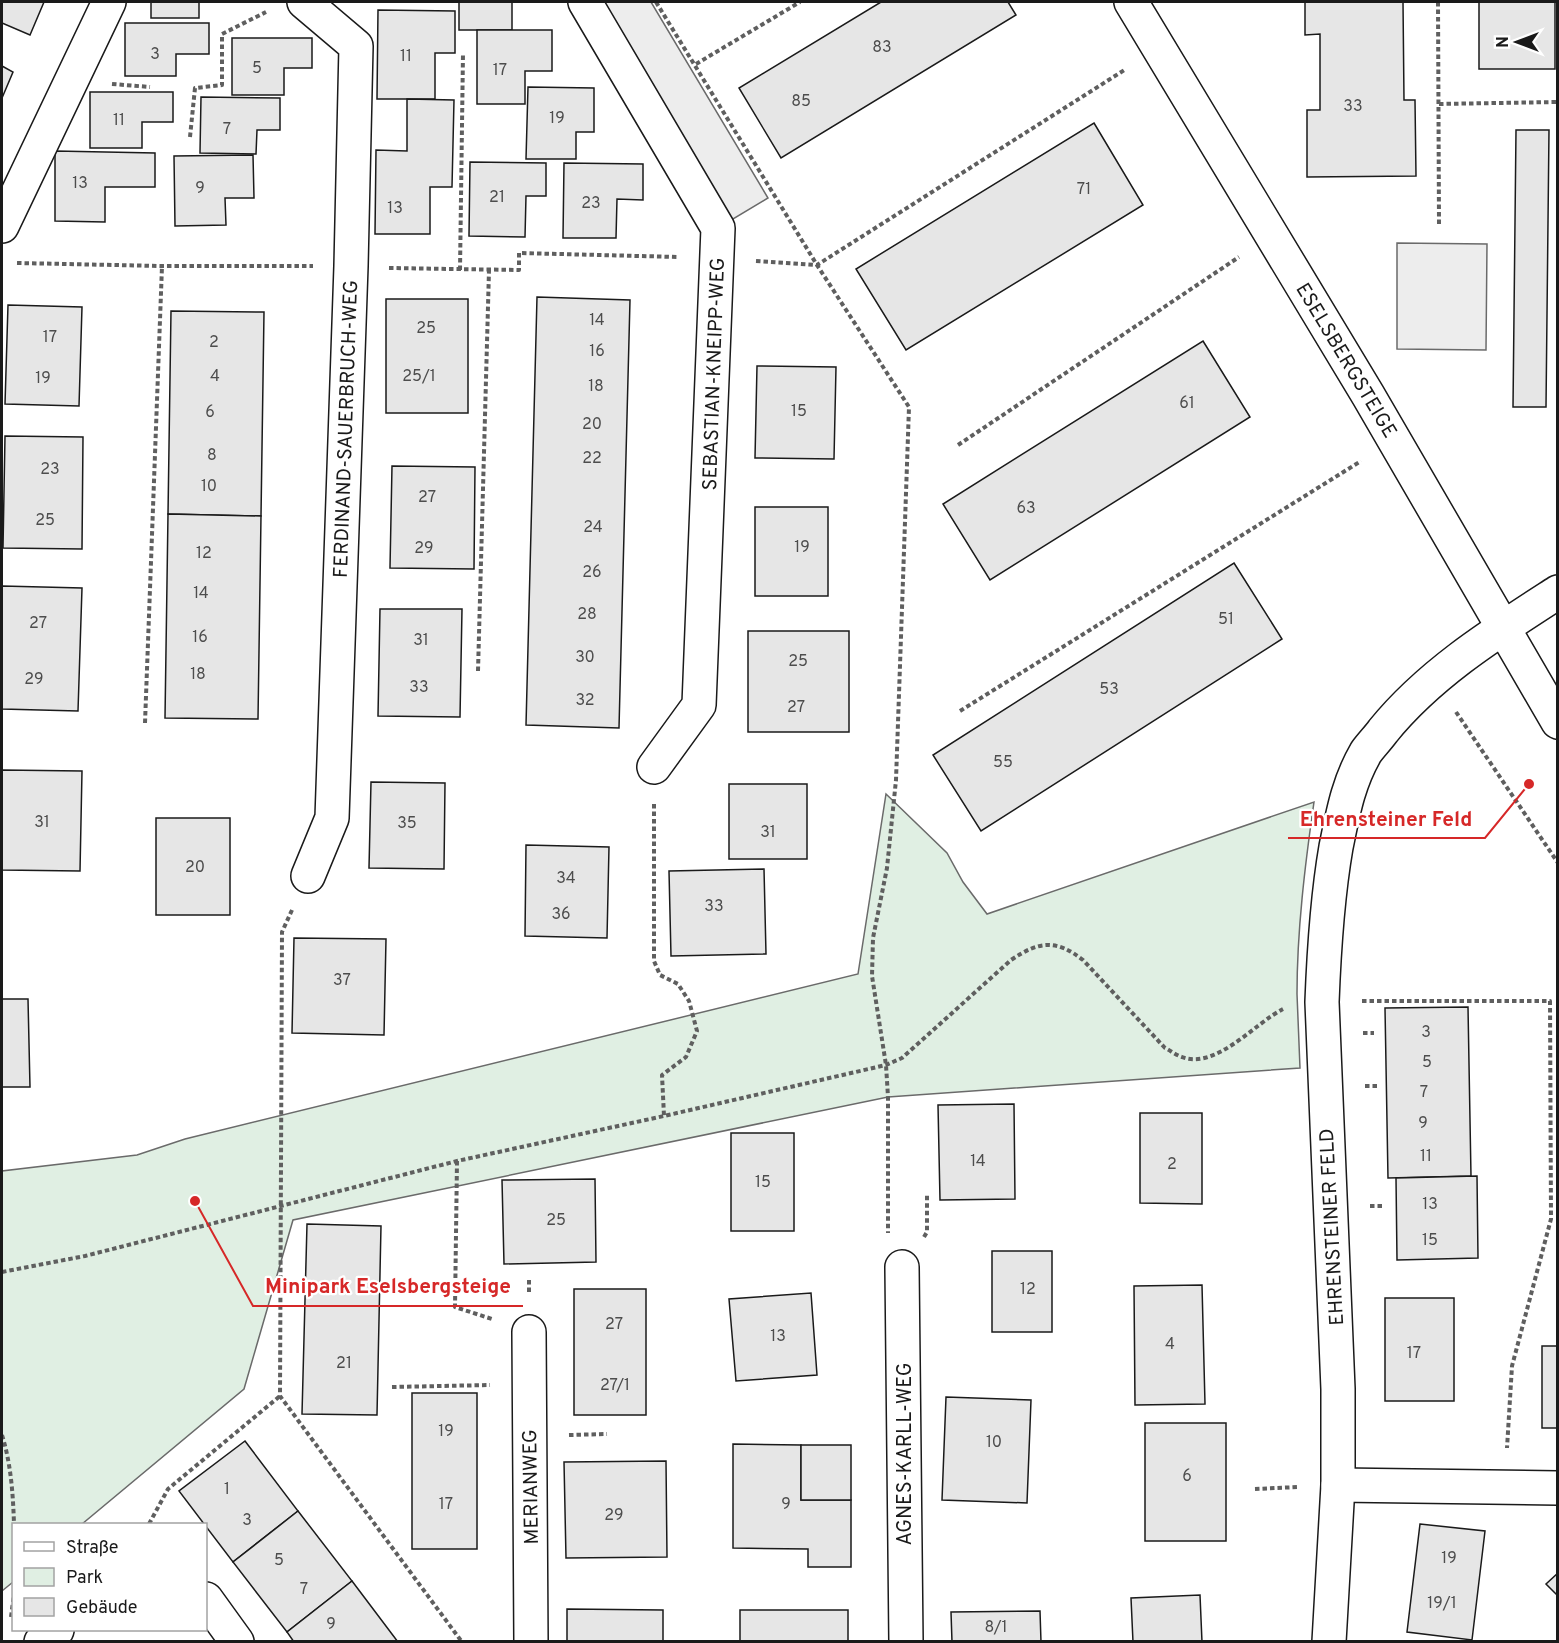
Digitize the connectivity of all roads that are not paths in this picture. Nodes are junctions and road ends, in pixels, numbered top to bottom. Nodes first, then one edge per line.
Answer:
1 (109, 2) edge
2 (585, 2) edge
3 (1131, 2) edge
4 (289, 4) edge
5 (2, 226) edge
6 (1557, 592) edge
7 (1503, 628) junction
8 (1557, 722) edge
9 (654, 767) road end
10 (308, 876) road end
11 (902, 1267) road end
12 (529, 1332) road end
13 (1338, 1485) junction
14 (1557, 1488) edge
15 (207, 1600) edge
16 (54, 1631) edge
17 (42, 1641) edge
18 (237, 1641) edge
19 (531, 1641) edge
20 (906, 1641) edge
21 (1329, 1641) edge

1 - 5 street
2 - 9 street, SEBASTIAN-KNEIPP-WEG
3 - 7 street, ESELSBERGSTEIGE
4 - 10 street, FERDINAND-SAUERBRUCH-WEG
6 - 7 street, EHRENSTEINER FELD
7 - 8 street, ESELSBERGSTEIGE
7 - 13 street, EHRENSTEINER FELD
11 - 20 street, AGNES-KARLL-WEG
12 - 19 street, MERIANWEG
13 - 14 street
13 - 21 street, EHRENSTEINER FELD
15 - 18 street
16 - 17 street

